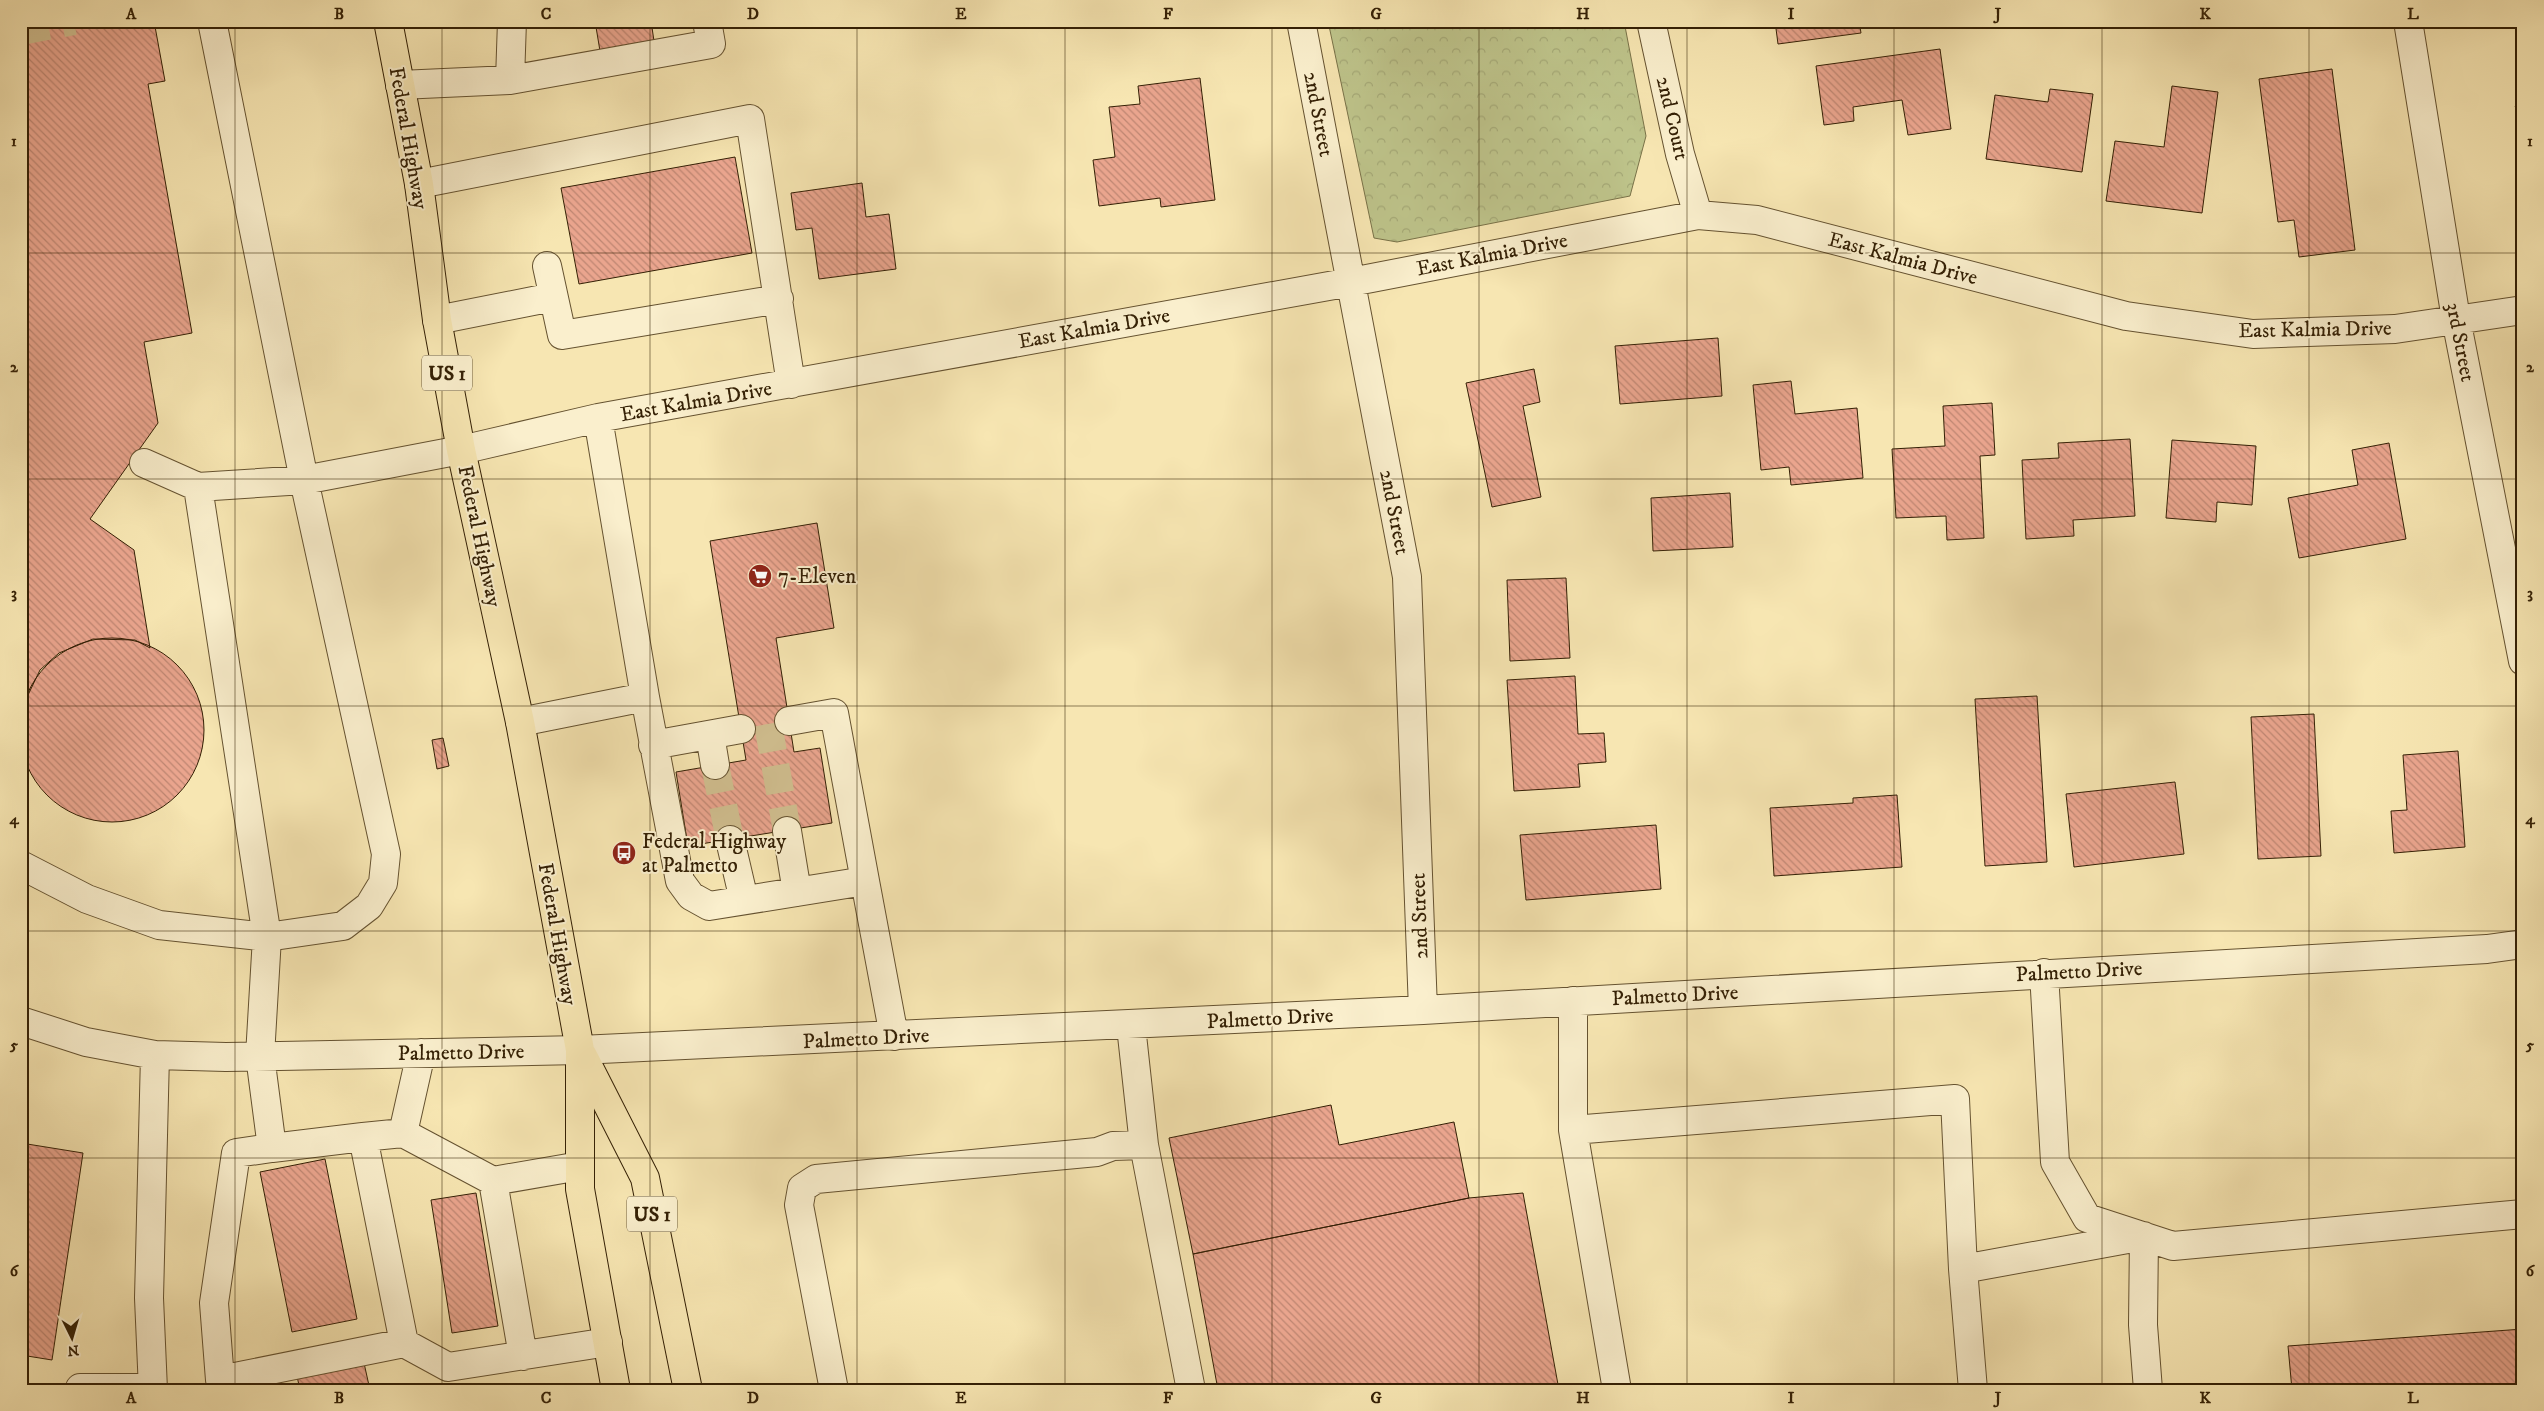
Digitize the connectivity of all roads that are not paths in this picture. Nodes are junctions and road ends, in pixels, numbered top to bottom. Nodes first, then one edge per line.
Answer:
1 (212, 21) edge
2 (388, 21) edge
3 (512, 21) edge
4 (706, 21) edge
5 (1301, 21) edge
6 (1651, 21) edge
7 (2408, 21) edge
8 (510, 80) junction
9 (400, 85) junction
10 (419, 184) junction
11 (1698, 215) junction
12 (547, 266) dead end
13 (1351, 282) junction
14 (553, 297) junction
15 (779, 299) junction
16 (2523, 310) edge
17 (2456, 319) junction
18 (437, 320) junction
19 (791, 384) junction
20 (598, 418) junction
21 (461, 450) junction
22 (144, 462) dead end
23 (304, 480) junction
24 (198, 487) junction
25 (2523, 661) edge
26 (645, 697) junction
27 (789, 721) dead end
28 (520, 722) junction
29 (741, 729) dead end
30 (710, 735) junction
31 (652, 744) junction
32 (715, 765) tunnel mouth
33 (787, 830) tunnel mouth
34 (730, 840) tunnel mouth
35 (21, 865) edge
36 (865, 881) junction
37 (797, 892) junction
38 (744, 900) junction
39 (267, 937) junction
40 (2523, 944) edge
41 (2044, 973) junction
42 (1573, 1001) junction
43 (1423, 1010) junction
44 (21, 1021) edge
45 (1131, 1026) junction
46 (894, 1036) junction
47 (580, 1050) junction
48 (421, 1053) junction
49 (155, 1055) junction
50 (260, 1056) junction
51 (1573, 1130) junction
52 (403, 1133) junction
53 (363, 1137) junction
54 (1144, 1145) junction
55 (272, 1148) junction
56 (580, 1166) junction
57 (493, 1181) junction
58 (2523, 1214) edge
59 (2144, 1236) junction
60 (1964, 1268) junction
61 (404, 1342) junction
62 (608, 1342) junction
63 (523, 1356) junction
64 (221, 1385) edge
65 (153, 1389) edge
66 (80, 1390) edge
67 (616, 1390) edge
68 (688, 1390) edge
69 (834, 1390) edge
70 (1191, 1390) edge
71 (1617, 1390) edge
72 (1973, 1390) edge
73 (2148, 1390) edge

1 - 23 street
2 - 9 main road, Federal Highway / US 1
3 - 8 street
4 - 8 street
5 - 13 street, 2nd Street
6 - 11 street, 2nd Court
7 - 17 street, 3rd Street
8 - 9 street
9 - 10 main road, Federal Highway / US 1
10 - 15 street
10 - 18 main road, Federal Highway / US 1
11 - 13 street, East Kalmia Drive
11 - 17 street, East Kalmia Drive
12 - 14 street
13 - 19 street, East Kalmia Drive
13 - 43 street, 2nd Street
14 - 15 street
14 - 18 street
15 - 19 street
16 - 17 street, East Kalmia Drive
17 - 25 street, 3rd Street
18 - 21 main road, Federal Highway / US 1
19 - 20 street, East Kalmia Drive
20 - 21 street, East Kalmia Drive
20 - 26 street
21 - 23 street, East Kalmia Drive
21 - 28 main road, Federal Highway / US 1
22 - 24 street
23 - 24 street, East Kalmia Drive
23 - 39 street
24 - 39 street
26 - 28 street
26 - 31 street
27 - 36 street
28 - 47 main road, Federal Highway / US 1
29 - 30 street
30 - 31 street
30 - 32 street
31 - 38 street
33 - 37 street
34 - 38 street
35 - 39 street
36 - 37 street
36 - 46 street
37 - 38 street
39 - 50 street
40 - 41 street, Palmetto Drive
41 - 42 street, Palmetto Drive
41 - 59 street
42 - 43 street, Palmetto Drive
42 - 51 street
43 - 45 street, Palmetto Drive
44 - 49 street, Palmetto Drive
45 - 46 street, Palmetto Drive
45 - 54 street
46 - 47 street, Palmetto Drive
47 - 48 street, Palmetto Drive
47 - 56 main road, Federal Highway / US 1
47 - 68 main road, Federal Highway / US 1
48 - 50 street, Palmetto Drive
48 - 52 street
49 - 50 street, Palmetto Drive
49 - 65 street
50 - 55 street
51 - 60 street
51 - 71 street
52 - 53 street
52 - 57 street
53 - 55 street
53 - 61 street
54 - 69 street
54 - 70 street
55 - 64 street
56 - 57 street
56 - 62 main road, Federal Highway / US 1
57 - 63 street
58 - 59 street
59 - 60 street
59 - 73 street
60 - 72 street
61 - 63 street
61 - 64 street
62 - 63 street
62 - 67 main road, Federal Highway / US 1
65 - 66 street

